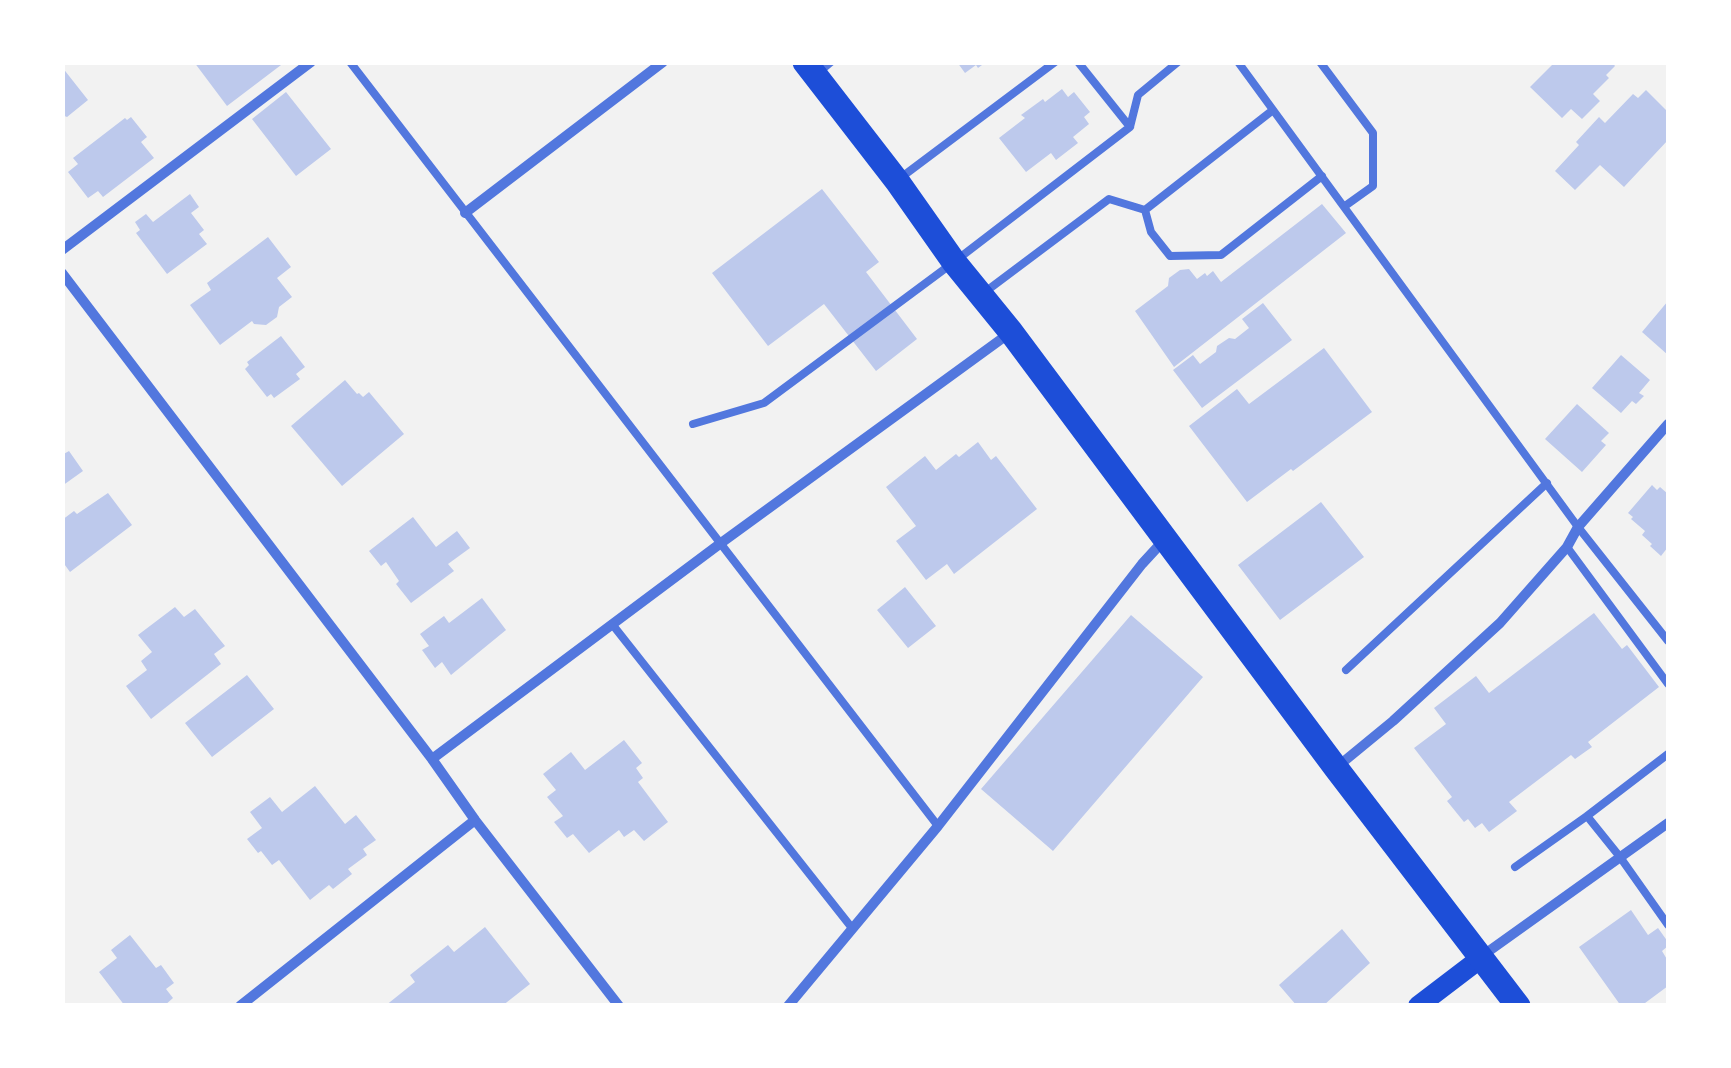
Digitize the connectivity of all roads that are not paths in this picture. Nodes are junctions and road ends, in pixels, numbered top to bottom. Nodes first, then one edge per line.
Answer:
1 (311, 62) edge
2 (350, 62) edge
3 (663, 62) edge
4 (1056, 62) edge
5 (1078, 62) edge
6 (1178, 62) edge
7 (1238, 62) edge
8 (1320, 62) edge
9 (817, 67) edge
10 (1273, 110) junction
11 (1130, 126) junction
12 (1322, 176) junction
13 (896, 181) junction
14 (1345, 206) junction
15 (1146, 210) junction
16 (465, 214) junction
17 (62, 250) edge
18 (954, 262) junction
19 (62, 274) edge
20 (982, 295) junction
21 (1011, 332) junction
22 (693, 424) dead end
23 (1668, 424) edge
24 (1547, 483) junction
25 (1578, 526) junction
26 (1166, 538) junction
27 (721, 543) junction
28 (1567, 546) junction
29 (612, 624) junction
30 (1668, 641) edge
31 (1346, 670) dead end
32 (1668, 684) edge
33 (1668, 754) edge
34 (432, 758) junction
35 (1336, 768) junction
36 (1588, 816) junction
37 (476, 820) junction
38 (1668, 823) edge
39 (938, 826) junction
40 (1620, 857) junction
41 (1515, 867) dead end
42 (1668, 925) edge
43 (852, 928) junction
44 (1481, 958) junction
45 (240, 1006) edge
46 (619, 1006) edge
47 (788, 1006) edge
48 (1418, 1006) edge
49 (1518, 1006) edge

1 - 17 street
2 - 16 lane
3 - 16 street
4 - 13 lane
5 - 11 lane
6 - 11 lane
7 - 10 lane
8 - 14 lane
9 - 13 main road
10 - 12 lane
10 - 15 lane
11 - 18 lane
12 - 14 lane
12 - 15 lane
13 - 18 main road
14 - 24 lane
15 - 20 lane
16 - 27 lane
18 - 20 main road
18 - 22 lane
19 - 34 street
20 - 21 main road
21 - 26 main road
21 - 27 street
23 - 25 street
24 - 25 lane
24 - 31 lane
25 - 28 street
25 - 30 lane
26 - 35 main road
26 - 39 street
27 - 29 street
27 - 39 lane
28 - 32 lane
28 - 35 street
29 - 34 street
29 - 43 lane
33 - 36 lane
34 - 37 street
35 - 44 main road
36 - 40 lane
36 - 41 lane
37 - 45 street
37 - 46 street
38 - 40 street
39 - 43 street
40 - 42 lane
40 - 44 street
43 - 47 street
44 - 48 main road
44 - 49 main road

